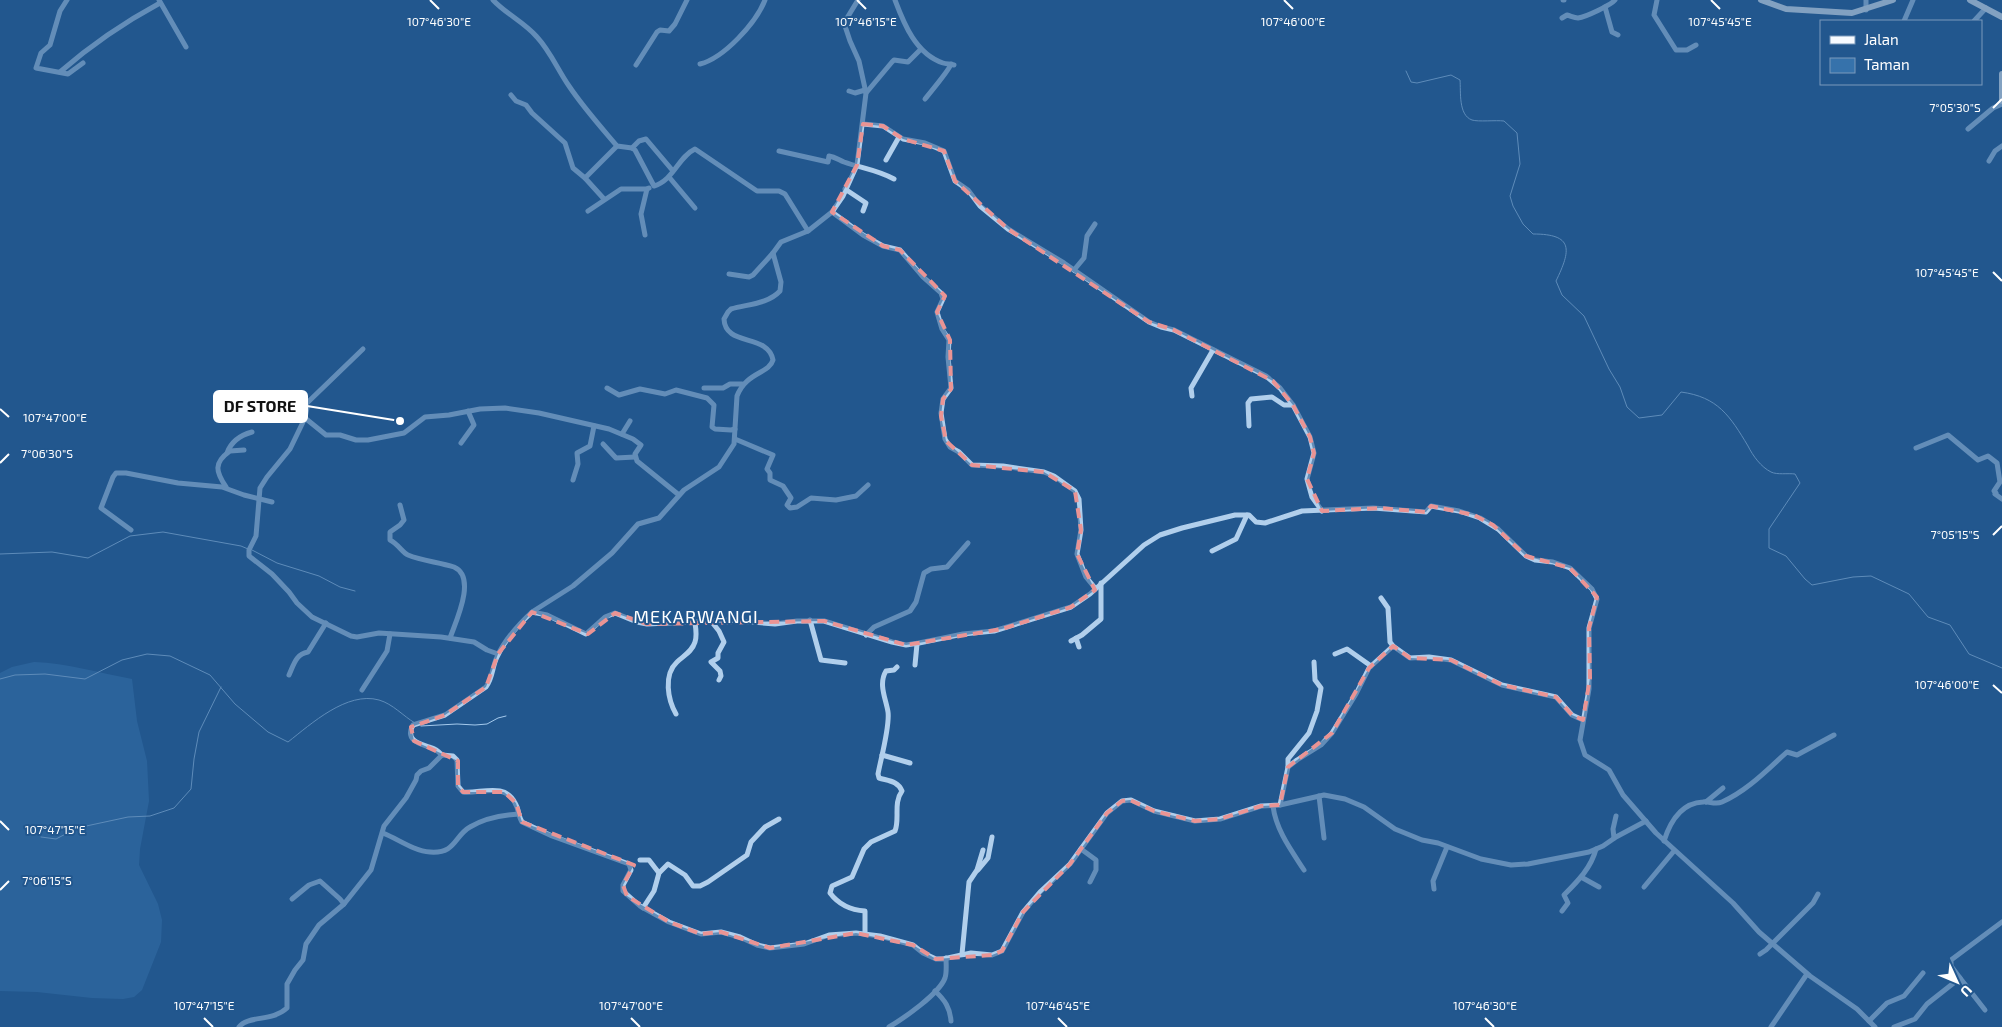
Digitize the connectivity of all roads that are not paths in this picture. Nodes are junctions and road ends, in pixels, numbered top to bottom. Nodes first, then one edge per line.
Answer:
1 (67, 0) edge
2 (493, 0) edge
3 (687, 0) edge
4 (765, 0) edge
5 (858, 0) edge
6 (895, 0) edge
7 (1615, 0) edge
8 (1657, 0) edge
9 (1761, 0) edge
10 (1866, 0) edge
11 (1893, 0) edge
12 (1913, 0) edge
13 (1970, 0) edge
14 (159, 2) edge
15 (1605, 7) junction
16 (1986, 8) junction
17 (1866, 10) junction
18 (2002, 17) edge
19 (1562, 18) dead end
20 (1904, 20) edge
21 (1975, 20) edge
22 (1618, 35) dead end
23 (1696, 46) dead end
24 (186, 47) dead end
25 (920, 50) junction
26 (83, 63) dead end
27 (700, 64) dead end
28 (636, 65) dead end
29 (60, 72) junction
30 (2002, 74) edge
31 (849, 91) dead end
32 (866, 91) junction
33 (511, 95) dead end
34 (925, 99) dead end
35 (2002, 103) edge
36 (863, 124) junction
37 (1968, 129) dead end
38 (899, 137) junction
39 (617, 146) junction
40 (2002, 146) edge
41 (632, 148) junction
42 (778, 151) dead end
43 (886, 160) dead end
44 (1989, 161) dead end
45 (857, 165) junction
46 (673, 171) junction
47 (669, 177) junction
48 (584, 178) junction
49 (894, 179) dead end
50 (654, 186) junction
51 (648, 189) junction
52 (845, 190) junction
53 (604, 199) junction
54 (696, 208) dead end
55 (588, 211) dead end
56 (863, 211) dead end
57 (832, 212) junction
58 (1095, 224) dead end
59 (808, 231) junction
60 (645, 235) dead end
61 (773, 254) junction
62 (1074, 270) junction
63 (729, 274) dead end
64 (362, 349) dead end
65 (1213, 350) junction
66 (742, 384) junction
67 (607, 388) dead end
68 (704, 388) dead end
69 (1192, 396) dead end
70 (306, 404) junction
71 (1293, 404) junction
72 (253, 411) dead end
73 (468, 411) junction
74 (305, 418) junction
75 (630, 421) dead end
76 (594, 426) junction
77 (1249, 426) dead end
78 (735, 429) junction
79 (252, 432) dead end
80 (622, 434) junction
81 (734, 439) junction
82 (461, 443) dead end
83 (603, 444) dead end
84 (1916, 448) dead end
85 (244, 450) dead end
86 (227, 454) junction
87 (635, 457) junction
88 (574, 480) dead end
89 (868, 485) dead end
90 (226, 487) junction
91 (679, 495) junction
92 (258, 499) junction
93 (2002, 499) edge
94 (272, 502) dead end
95 (400, 505) dead end
96 (1322, 511) junction
97 (1247, 515) junction
98 (131, 530) dead end
99 (968, 543) dead end
100 (1212, 551) dead end
101 (1101, 583) junction
102 (1095, 588) junction
103 (1381, 598) dead end
104 (532, 612) junction
105 (810, 620) junction
106 (711, 621) junction
107 (326, 622) junction
108 (695, 623) junction
109 (390, 634) junction
110 (866, 635) junction
111 (450, 638) junction
112 (917, 644) junction
113 (1394, 646) junction
114 (1079, 647) dead end
115 (498, 654) junction
116 (1335, 654) dead end
117 (845, 662) dead end
118 (1314, 662) dead end
119 (915, 665) dead end
120 (897, 666) dead end
121 (1371, 666) junction
122 (289, 675) dead end
123 (719, 680) dead end
124 (362, 690) dead end
125 (676, 714) dead end
126 (1584, 720) junction
127 (1834, 735) dead end
128 (442, 755) junction
129 (882, 756) junction
130 (910, 763) dead end
131 (1288, 768) junction
132 (1723, 788) dead end
133 (1319, 796) junction
134 (1706, 802) junction
135 (1277, 805) junction
136 (519, 814) junction
137 (1616, 816) dead end
138 (779, 818) dead end
139 (1646, 821) junction
140 (383, 833) junction
141 (992, 837) dead end
142 (1324, 838) dead end
143 (1614, 838) junction
144 (1664, 841) junction
145 (1447, 847) junction
146 (1081, 849) junction
147 (1596, 849) junction
148 (982, 850) dead end
149 (1674, 851) junction
150 (640, 860) dead end
151 (977, 870) junction
152 (1304, 870) dead end
153 (659, 873) junction
154 (1581, 877) junction
155 (1090, 882) dead end
156 (1600, 887) dead end
157 (1644, 887) dead end
158 (1434, 889) dead end
159 (1818, 894) dead end
160 (292, 899) dead end
161 (344, 904) junction
162 (644, 908) junction
163 (1562, 911) dead end
164 (2002, 922) edge
165 (865, 934) junction
166 (1772, 943) junction
167 (962, 954) junction
168 (1760, 954) dead end
169 (946, 958) junction
170 (1923, 973) dead end
171 (1808, 974) junction
172 (1960, 978) junction
173 (935, 991) junction
174 (1985, 1010) dead end
175 (951, 1021) dead end
176 (1869, 1022) junction
177 (239, 1027) edge
178 (889, 1027) edge
179 (1771, 1027) edge
180 (1875, 1027) edge
181 (1894, 1027) edge

1 - 29 street
2 - 39 street
3 - 28 street
4 - 27 street
5 - 32 street
6 - 25 street
7 - 15 street
8 - 23 street
9 - 17 main road
10 - 17 street
11 - 17 main road
12 - 20 street
13 - 16 main road
14 - 24 street
14 - 29 street
15 - 19 street
15 - 22 street
16 - 18 main road
16 - 21 street
25 - 32 street
25 - 34 street
26 - 29 street
30 - 35 main road
31 - 32 street
32 - 36 street
33 - 48 street
35 - 37 street
36 - 38 street
36 - 45 street
38 - 43 street
38 - 62 street
39 - 41 street
39 - 48 street
40 - 44 street
41 - 46 street
41 - 50 street
42 - 45 street
45 - 49 street
45 - 52 street
46 - 47 street
46 - 59 street
47 - 50 street
47 - 54 street
48 - 53 street
50 - 51 street
51 - 53 street
51 - 60 street
52 - 56 street
52 - 57 street
53 - 55 street
57 - 59 street
57 - 102 street
58 - 62 street
59 - 61 street
61 - 63 street
61 - 66 street
62 - 65 street
64 - 70 street
65 - 69 street
65 - 71 street
66 - 68 street
66 - 78 street
67 - 78 street
70 - 72 street
70 - 74 street
71 - 77 street
71 - 96 street
73 - 74 street
73 - 76 street
73 - 82 street
74 - 92 street
75 - 80 street
76 - 80 street
76 - 88 street
78 - 81 street
79 - 86 street
80 - 87 street
81 - 89 street
81 - 91 street
83 - 87 street
84 - 93 street
85 - 86 street
86 - 90 street
87 - 91 street
90 - 92 street
90 - 98 street
91 - 104 street
92 - 94 street
92 - 107 street
95 - 111 street
96 - 97 street
96 - 126 street
97 - 100 street
97 - 101 street
99 - 110 street
101 - 102 street
101 - 114 street
102 - 112 street
103 - 113 street
104 - 108 street
104 - 115 street
105 - 106 street
105 - 110 street
105 - 117 street
106 - 108 street
106 - 123 street
107 - 109 street
107 - 122 street
108 - 125 street
109 - 111 street
109 - 124 street
110 - 112 street
111 - 115 street
112 - 119 street
113 - 121 street
113 - 126 street
115 - 128 street
116 - 121 street
118 - 131 street
120 - 129 street
121 - 131 street
126 - 139 street
127 - 134 street
128 - 136 street
128 - 140 street
129 - 130 street
129 - 165 street
131 - 135 street
132 - 134 street
133 - 135 street
133 - 142 street
133 - 145 street
134 - 144 street
135 - 146 street
135 - 152 street
136 - 140 street
136 - 162 street
137 - 143 street
138 - 153 street
139 - 143 street
139 - 144 street
140 - 161 street
141 - 151 street
143 - 147 street
144 - 149 street
145 - 147 street
145 - 158 street
146 - 155 street
146 - 167 street
147 - 154 street
148 - 151 street
149 - 157 street
149 - 166 street
150 - 153 street
151 - 167 street
153 - 162 street
154 - 156 street
154 - 163 street
159 - 166 street
160 - 161 street
161 - 177 street
162 - 165 street
164 - 172 street
165 - 169 street
166 - 168 street
166 - 171 street
167 - 169 street
169 - 173 street
170 - 176 street
171 - 176 street
171 - 179 street
172 - 174 street
172 - 181 street
173 - 175 street
173 - 178 street
176 - 180 street

